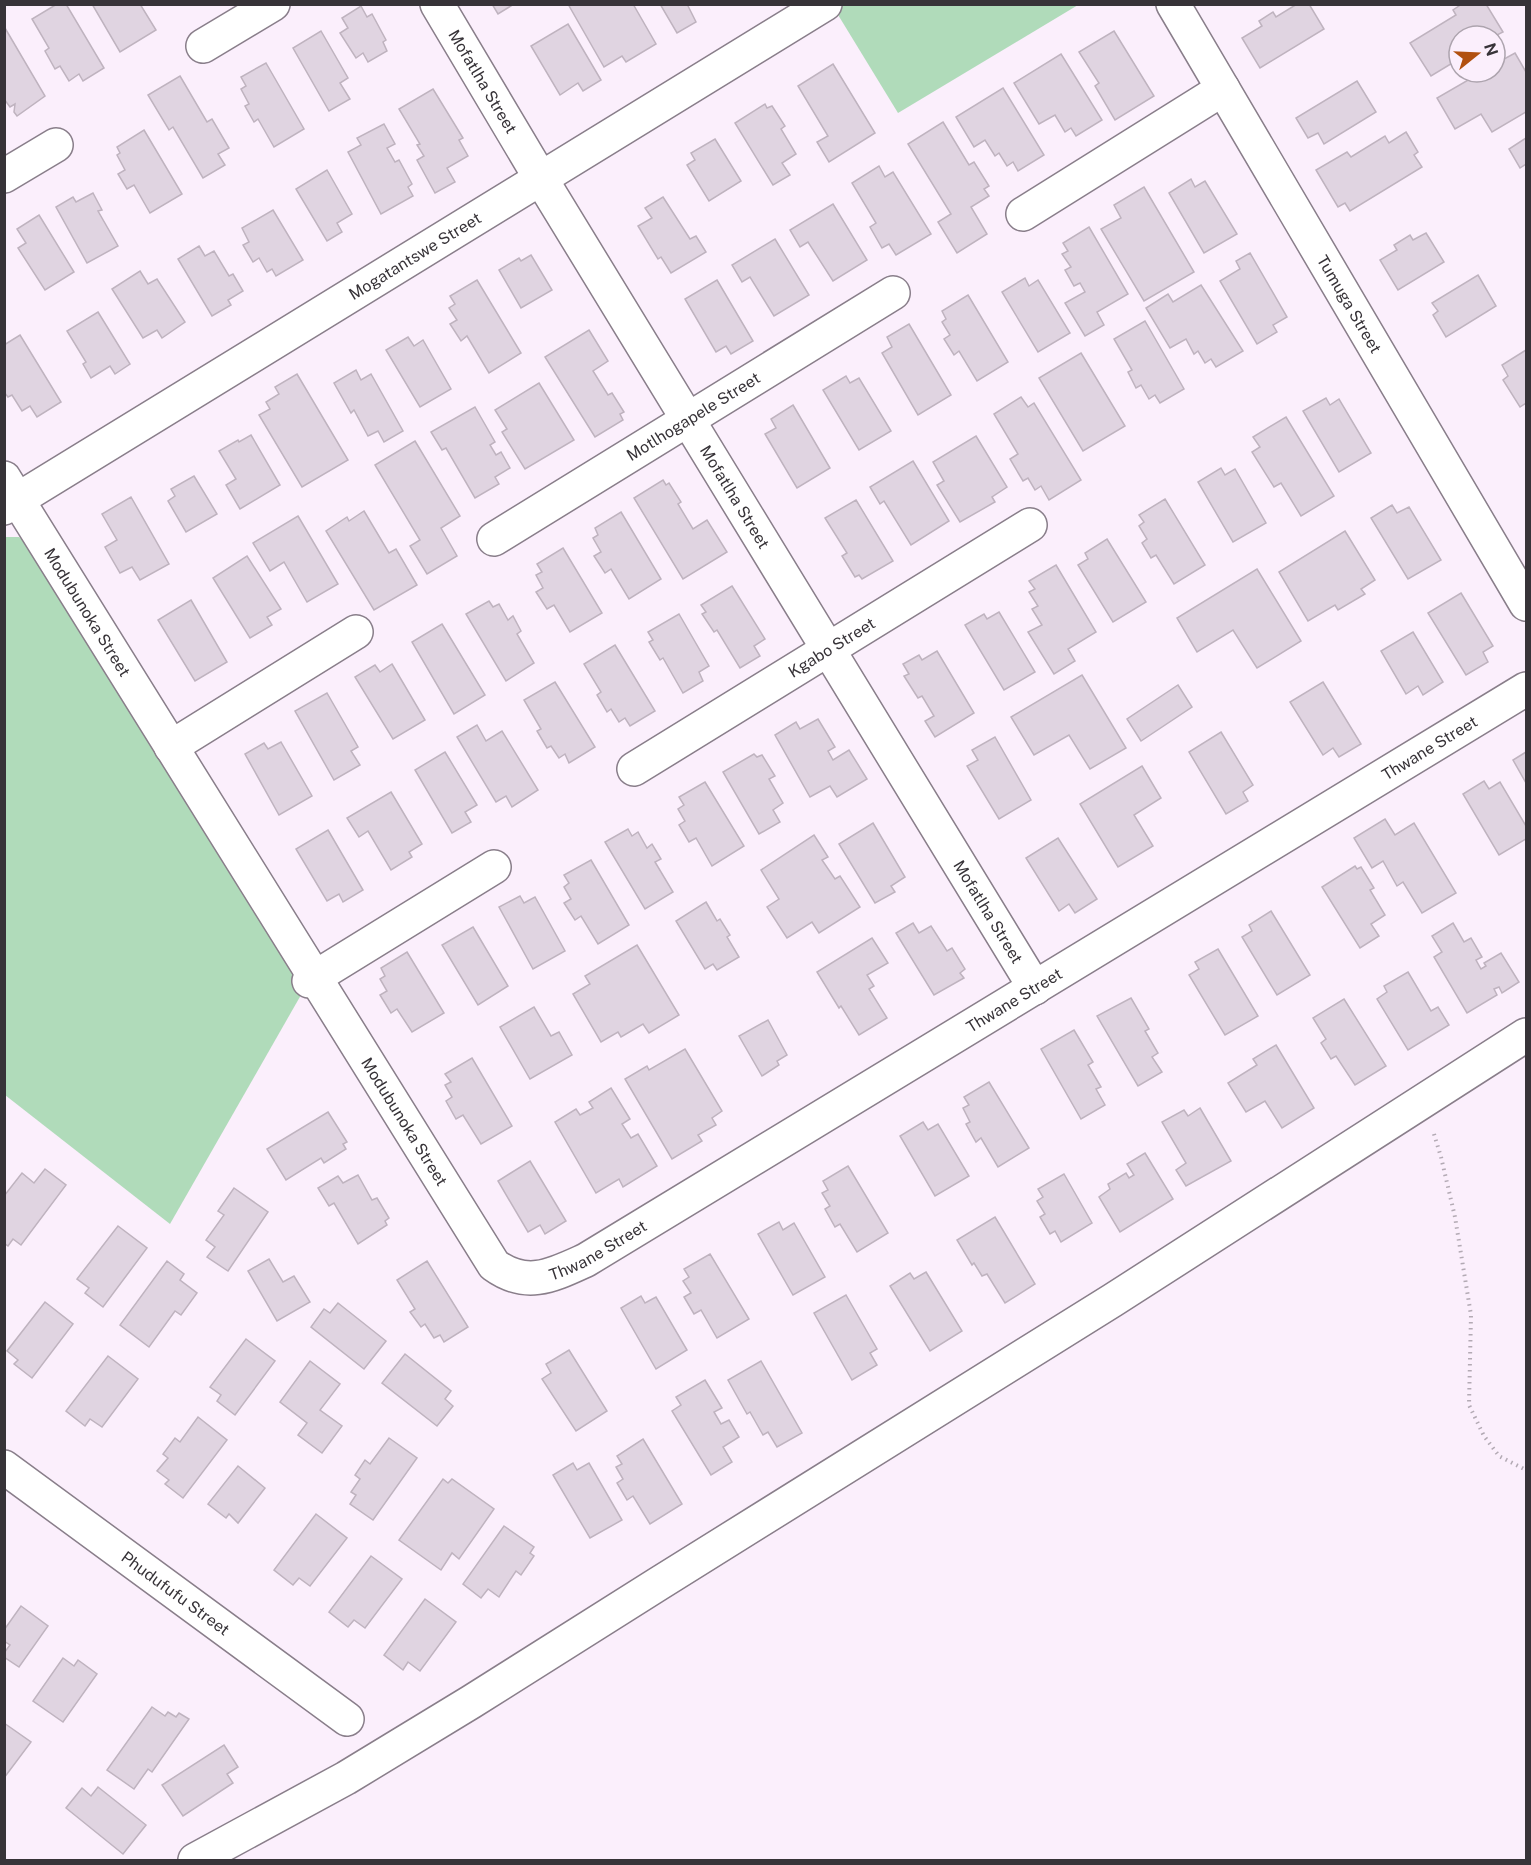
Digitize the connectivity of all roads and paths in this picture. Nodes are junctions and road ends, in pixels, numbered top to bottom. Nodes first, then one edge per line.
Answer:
1 (273, 4) edge
2 (437, 4) edge
3 (825, 4) edge
4 (1173, 4) edge
5 (203, 46) dead end
6 (1223, 89) junction
7 (56, 145) dead end
8 (4, 176) edge
9 (541, 178) junction
10 (1023, 214) dead end
11 (893, 293) dead end
12 (688, 420) junction
13 (9, 496) edge
14 (1030, 525) dead end
15 (494, 539) dead end
16 (1527, 604) edge
17 (356, 632) dead end
18 (828, 649) junction
19 (1527, 689) edge
20 (171, 747) junction
21 (634, 769) dead end
22 (494, 867) dead end
23 (312, 979) junction
24 (1035, 988) junction
25 (1527, 1035) edge
26 (1423, 1102) junction
27 (494, 1265) joint
28 (4, 1467) edge
29 (1527, 1470) edge
30 (347, 1719) dead end
31 (195, 1860) edge

1 - 5 street
2 - 9 street, Mofatlha Street
3 - 9 street, Mogatantswe Street
4 - 6 street, Tumuga Street
6 - 10 street
6 - 16 street, Tumuga Street
7 - 8 street
9 - 12 street, Mofatlha Street
9 - 13 street, Mogatantswe Street
11 - 12 street, Motlhogapele Street
12 - 15 street, Motlhogapele Street
12 - 18 street, Mofatlha Street
13 - 20 street, Modubunoka Street
14 - 18 street, Kgabo Street
17 - 20 street
18 - 21 street, Kgabo Street
18 - 24 street, Mofatlha Street
19 - 24 street, Thwane Street
20 - 23 street, Modubunoka Street
22 - 23 street
23 - 27 street, Modubunoka Street
24 - 27 street, Thwane Street
25 - 26 street
26 - 29 path
26 - 31 street
28 - 30 street, Phudufufu Street

